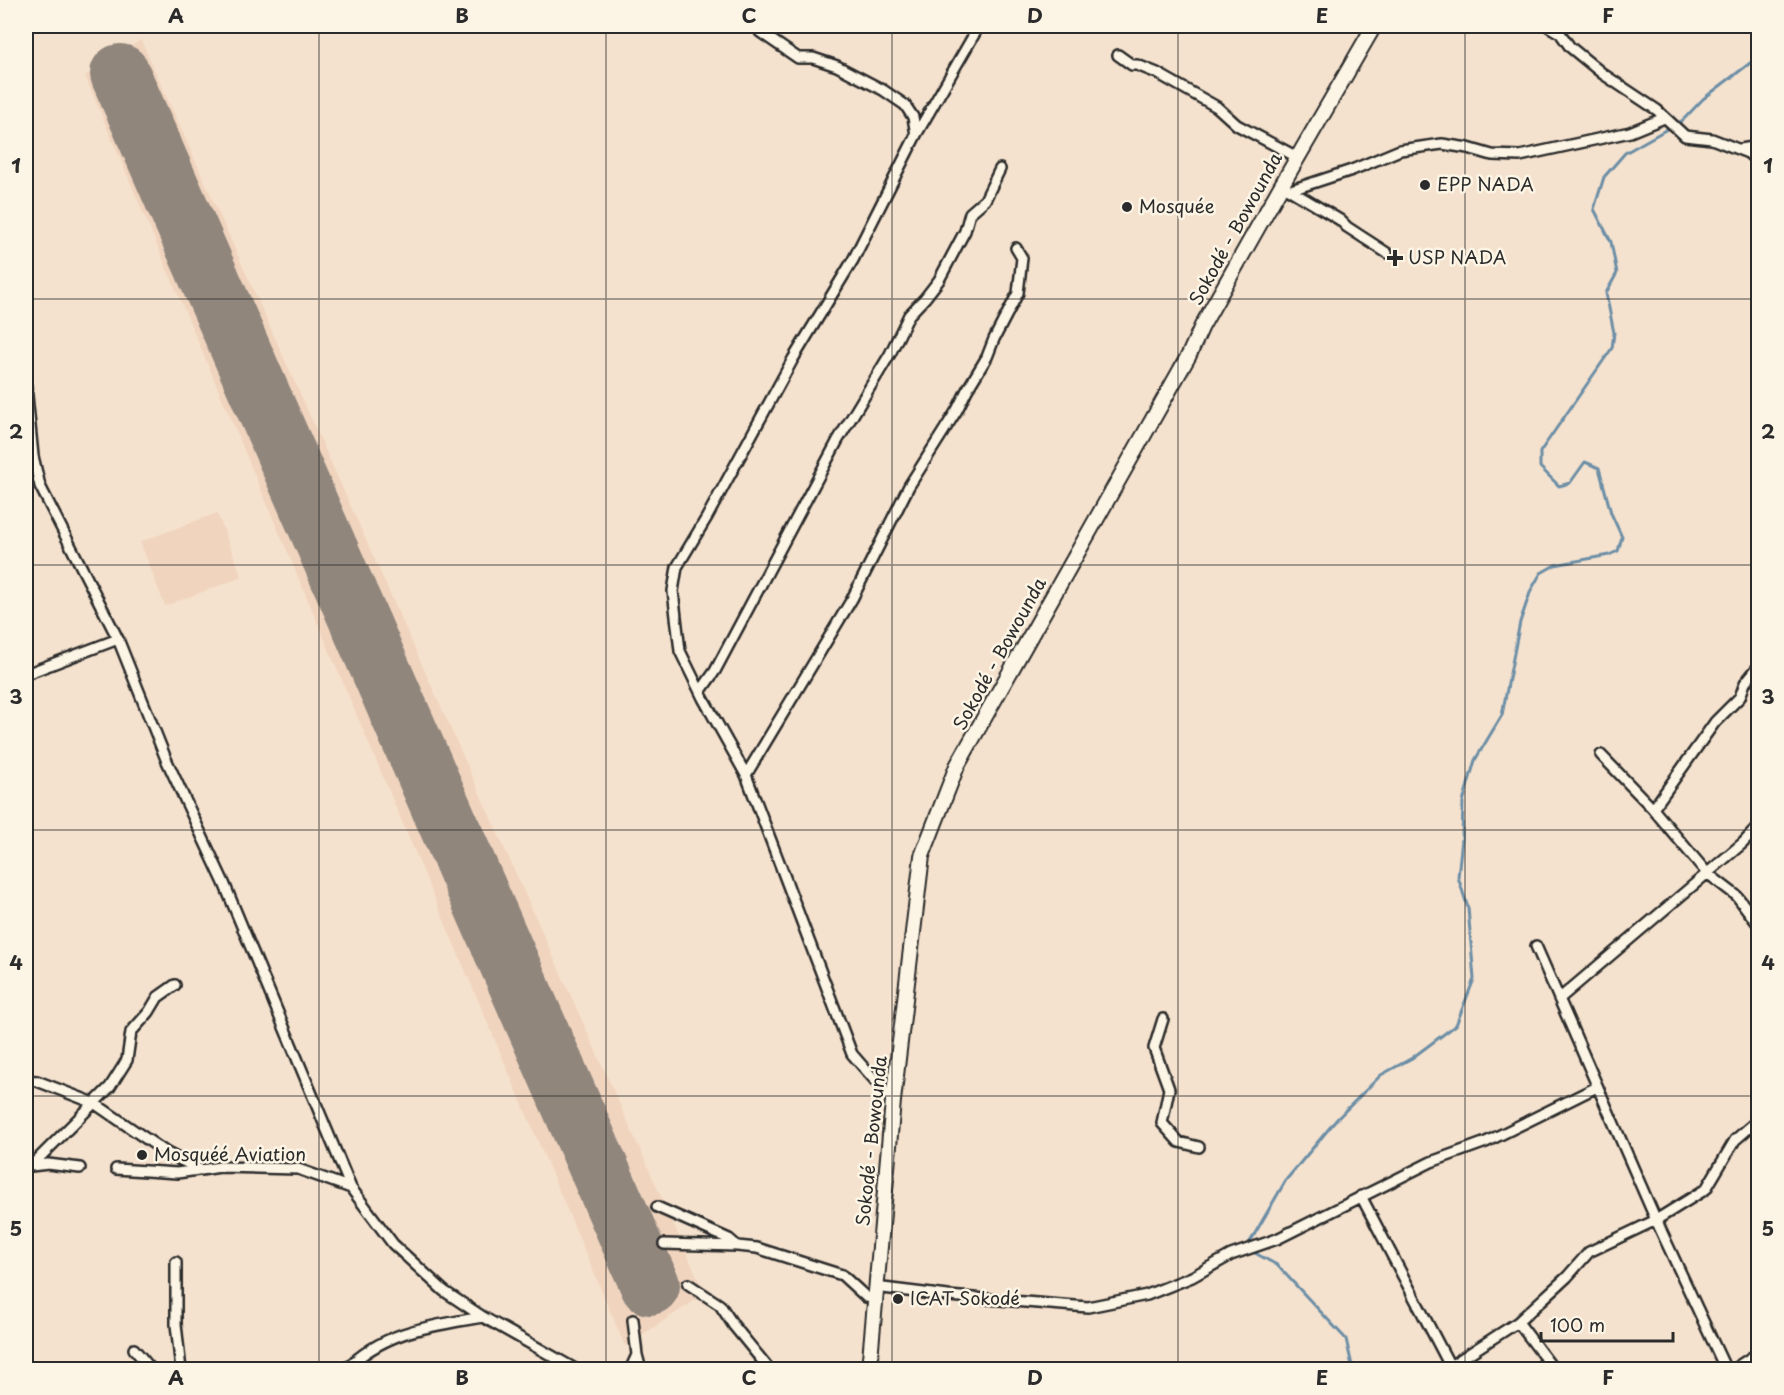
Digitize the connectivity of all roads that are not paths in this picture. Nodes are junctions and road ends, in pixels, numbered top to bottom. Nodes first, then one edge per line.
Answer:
1 (979, 26) edge
2 (1374, 26) edge
3 (1548, 26) edge
4 (760, 32) dead end
5 (1118, 55) dead end
6 (1664, 118) junction
7 (916, 135) junction
8 (1740, 150) junction
9 (1758, 151) edge
10 (1297, 157) junction
11 (1758, 162) edge
12 (1000, 169) dead end
13 (1286, 189) junction
14 (1016, 248) dead end
15 (1387, 253) dead end
16 (26, 386) edge
17 (118, 639) junction
18 (1758, 667) edge
19 (26, 674) edge
20 (700, 692) junction
21 (1601, 755) dead end
22 (746, 775) junction
23 (1653, 809) junction
24 (1758, 826) edge
25 (1707, 873) junction
26 (1758, 924) edge
27 (1536, 946) dead end
28 (175, 985) dead end
29 (1559, 999) junction
30 (1163, 1018) dead end
31 (26, 1080) edge
32 (1597, 1088) junction
33 (893, 1101) junction
34 (94, 1103) junction
35 (1758, 1120) edge
36 (1199, 1147) dead end
37 (28, 1165) edge
38 (80, 1168) dead end
39 (116, 1169) dead end
40 (201, 1170) junction
41 (351, 1188) junction
42 (1360, 1196) junction
43 (657, 1208) dead end
44 (1656, 1220) junction
45 (663, 1244) dead end
46 (737, 1246) junction
47 (176, 1262) dead end
48 (688, 1284) dead end
49 (875, 1292) junction
50 (483, 1317) junction
51 (633, 1320) dead end
52 (1518, 1322) junction
53 (134, 1349) dead end
54 (1758, 1353) edge
55 (637, 1355) junction
56 (1447, 1368) edge
57 (152, 1370) edge
58 (181, 1370) edge
59 (345, 1370) edge
60 (577, 1370) edge
61 (630, 1370) edge
62 (641, 1370) edge
63 (770, 1370) edge
64 (869, 1370) edge
65 (1554, 1370) edge
66 (1726, 1370) edge
67 (1732, 1370) edge

1 - 7 street
2 - 10 main road, Sokodé - Bowounda
3 - 6 street
4 - 7 street
5 - 10 street
6 - 8 street
6 - 13 street
7 - 20 street
8 - 9 street
8 - 11 street
10 - 13 main road, Sokodé - Bowounda
12 - 20 street
13 - 15 street
13 - 33 main road, Sokodé - Bowounda
14 - 22 street
16 - 17 street
17 - 19 street
17 - 41 street
18 - 23 street
20 - 22 street
21 - 23 street
22 - 33 street
23 - 25 street
24 - 25 street
25 - 26 street
25 - 29 street
27 - 29 street
28 - 34 street
29 - 32 street
30 - 36 street
31 - 34 street
32 - 42 street
32 - 44 street
33 - 49 main road, Sokodé - Bowounda
34 - 37 street
34 - 40 street
35 - 44 street
37 - 38 street
39 - 40 street
40 - 41 street
41 - 50 street
42 - 49 street
42 - 56 street
43 - 46 street
44 - 52 street
44 - 66 street
45 - 46 street
46 - 49 street
47 - 58 street
48 - 63 street
49 - 64 main road, Sokodé - Bowounda
50 - 59 street
50 - 60 street
51 - 55 street
52 - 56 street
52 - 65 street
53 - 57 street
54 - 67 street
55 - 61 street
55 - 62 street

